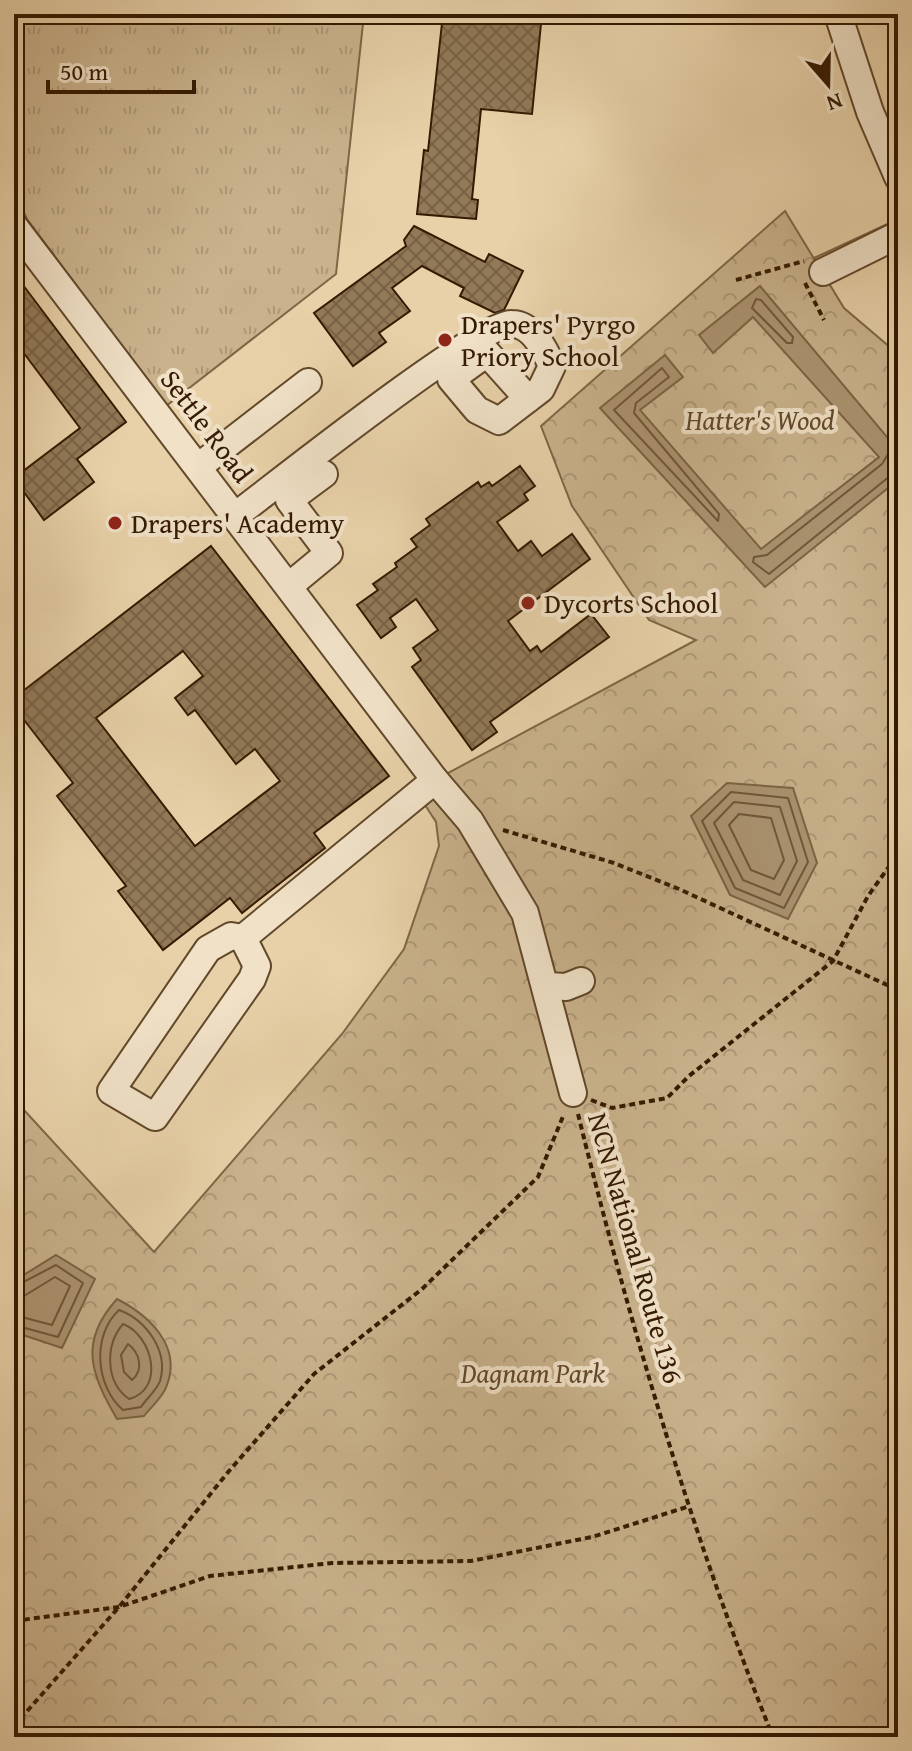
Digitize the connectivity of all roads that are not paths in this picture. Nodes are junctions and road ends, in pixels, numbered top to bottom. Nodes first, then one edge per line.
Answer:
1 (838, 14) edge
2 (898, 177) edge
3 (14, 226) edge
4 (898, 235) edge
5 (818, 265) road end
6 (308, 382) dead end
7 (528, 399) junction
8 (198, 467) junction
9 (324, 474) dead end
10 (235, 516) junction
11 (289, 586) junction
12 (435, 780) junction
13 (243, 938) junction
14 (581, 981) dead end
15 (547, 986) junction
16 (573, 1093) road end

1 - 2 street
3 - 8 street, Settle Road
4 - 5 street
6 - 8 street
7 - 7 street
7 - 10 street
8 - 10 street, Settle Road
9 - 11 street
10 - 11 street, Settle Road
11 - 12 street, Settle Road
12 - 13 street
12 - 15 street, Settle Road
13 - 13 street
14 - 15 street
15 - 16 street, Settle Road

